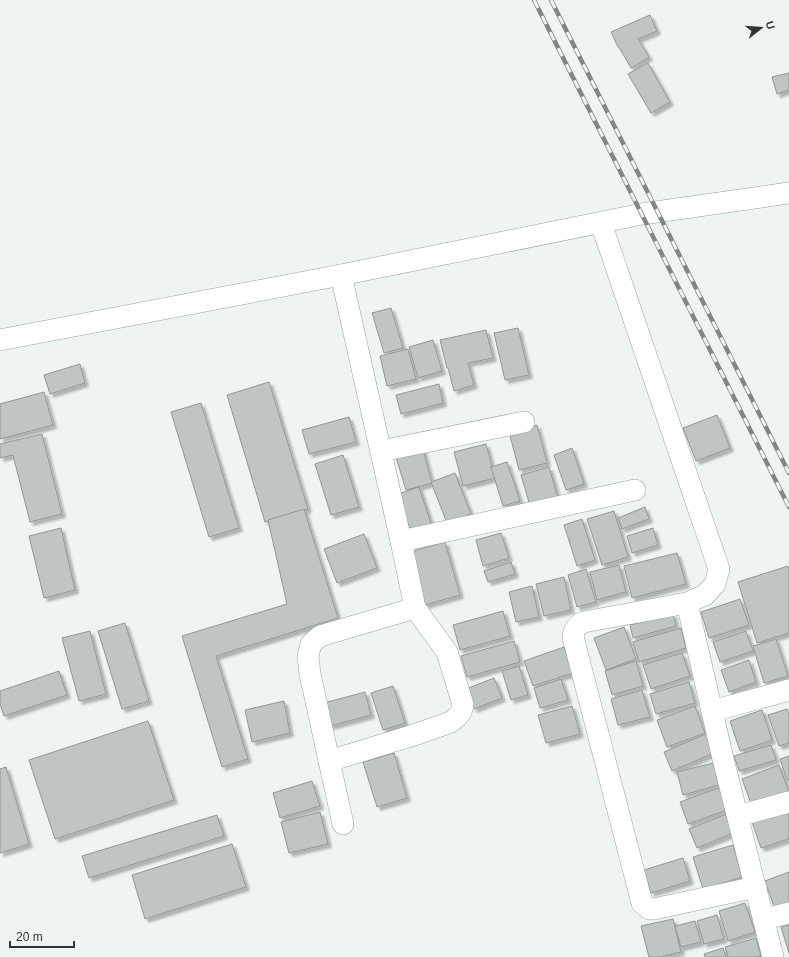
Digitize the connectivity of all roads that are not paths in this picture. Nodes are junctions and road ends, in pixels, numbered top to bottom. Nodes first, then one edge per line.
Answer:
1 (789, 193) edge
2 (601, 223) junction
3 (341, 275) junction
4 (0, 340) edge
5 (524, 422) dead end
6 (380, 451) junction
7 (635, 490) dead end
8 (401, 541) junction
9 (687, 603) junction
10 (415, 608) junction
11 (789, 690) edge
12 (712, 711) junction
13 (329, 761) junction
14 (789, 802) edge
15 (738, 816) junction
16 (343, 824) dead end
17 (756, 887) junction
18 (789, 913) edge
19 (764, 919) junction
20 (773, 957) edge

1 - 2 street
2 - 3 street
2 - 9 street
3 - 4 street
3 - 6 street
5 - 6 street
6 - 8 street
7 - 8 street
8 - 10 street
9 - 12 street
9 - 17 street
10 - 13 street
10 - 13 street
11 - 12 street
12 - 15 street
13 - 16 street
14 - 15 street
15 - 17 street
17 - 19 street
18 - 19 street
19 - 20 street

